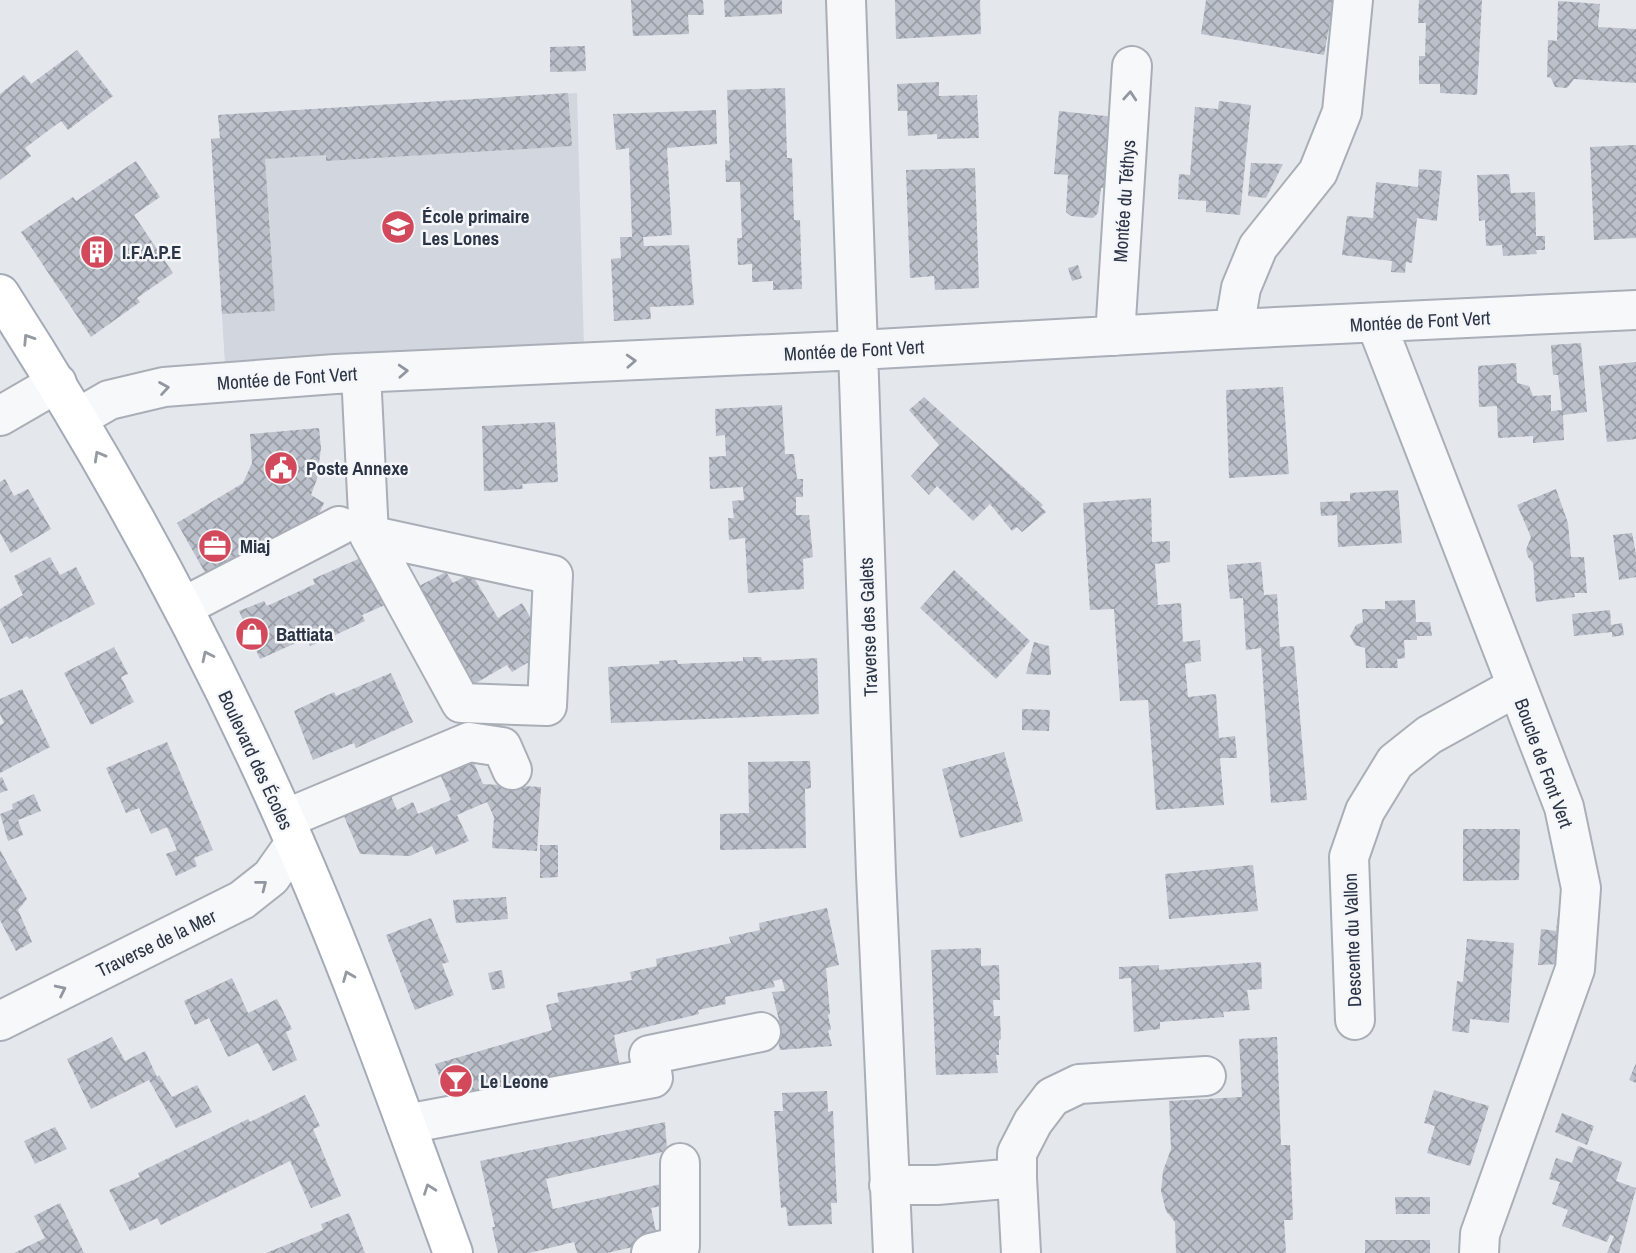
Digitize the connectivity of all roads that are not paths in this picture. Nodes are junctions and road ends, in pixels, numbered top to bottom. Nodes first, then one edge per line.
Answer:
1 (846, 0) edge
2 (1353, 0) edge
3 (1132, 66) dead end
4 (0, 294) edge
5 (1636, 310) edge
6 (1376, 323) junction
7 (1234, 329) junction
8 (1115, 336) junction
9 (859, 350) junction
10 (361, 373) junction
11 (57, 383) junction
12 (0, 416) edge
13 (78, 418) junction
14 (354, 530) junction
15 (183, 607) junction
16 (1516, 687) junction
17 (512, 770) dead end
18 (290, 831) junction
19 (0, 1020) edge
20 (1355, 1020) dead end
21 (761, 1032) dead end
22 (1206, 1076) dead end
23 (406, 1124) junction
24 (680, 1163) dead end
25 (1017, 1178) junction
26 (889, 1185) junction
27 (453, 1253) edge
28 (651, 1253) edge
29 (893, 1253) edge
30 (1021, 1253) edge
31 (1479, 1253) edge

1 - 9 street, Traverse des Galets
2 - 7 street
8 -> 3 street, Montée du Téthys
11 -> 4 main road, Boulevard des Écoles
5 - 6 street, Montée de Font Vert
6 - 7 street, Montée de Font Vert
6 - 16 street, Boucle de Font Vert
7 - 8 street, Montée de Font Vert
8 - 9 street, Montée de Font Vert
10 -> 9 street, Montée de Font Vert
9 - 26 street, Traverse des Galets
13 -> 10 street, Montée de Font Vert
10 - 14 street
11 - 12 street
11 - 13 main road, Boulevard des Écoles
15 -> 13 main road, Boulevard des Écoles
14 - 14 street
14 - 15 street
18 -> 15 main road, Boulevard des Écoles
16 - 20 street, Descente du Vallon
16 - 31 street, Boucle de Font Vert
17 - 18 street
19 -> 18 street, Traverse de la Mer
23 -> 18 main road, Boulevard des Écoles
21 - 23 street
22 - 25 street
27 -> 23 main road, Boulevard des Écoles
24 - 28 street
25 - 26 street
25 - 30 street
26 - 29 street, Traverse des Galets

